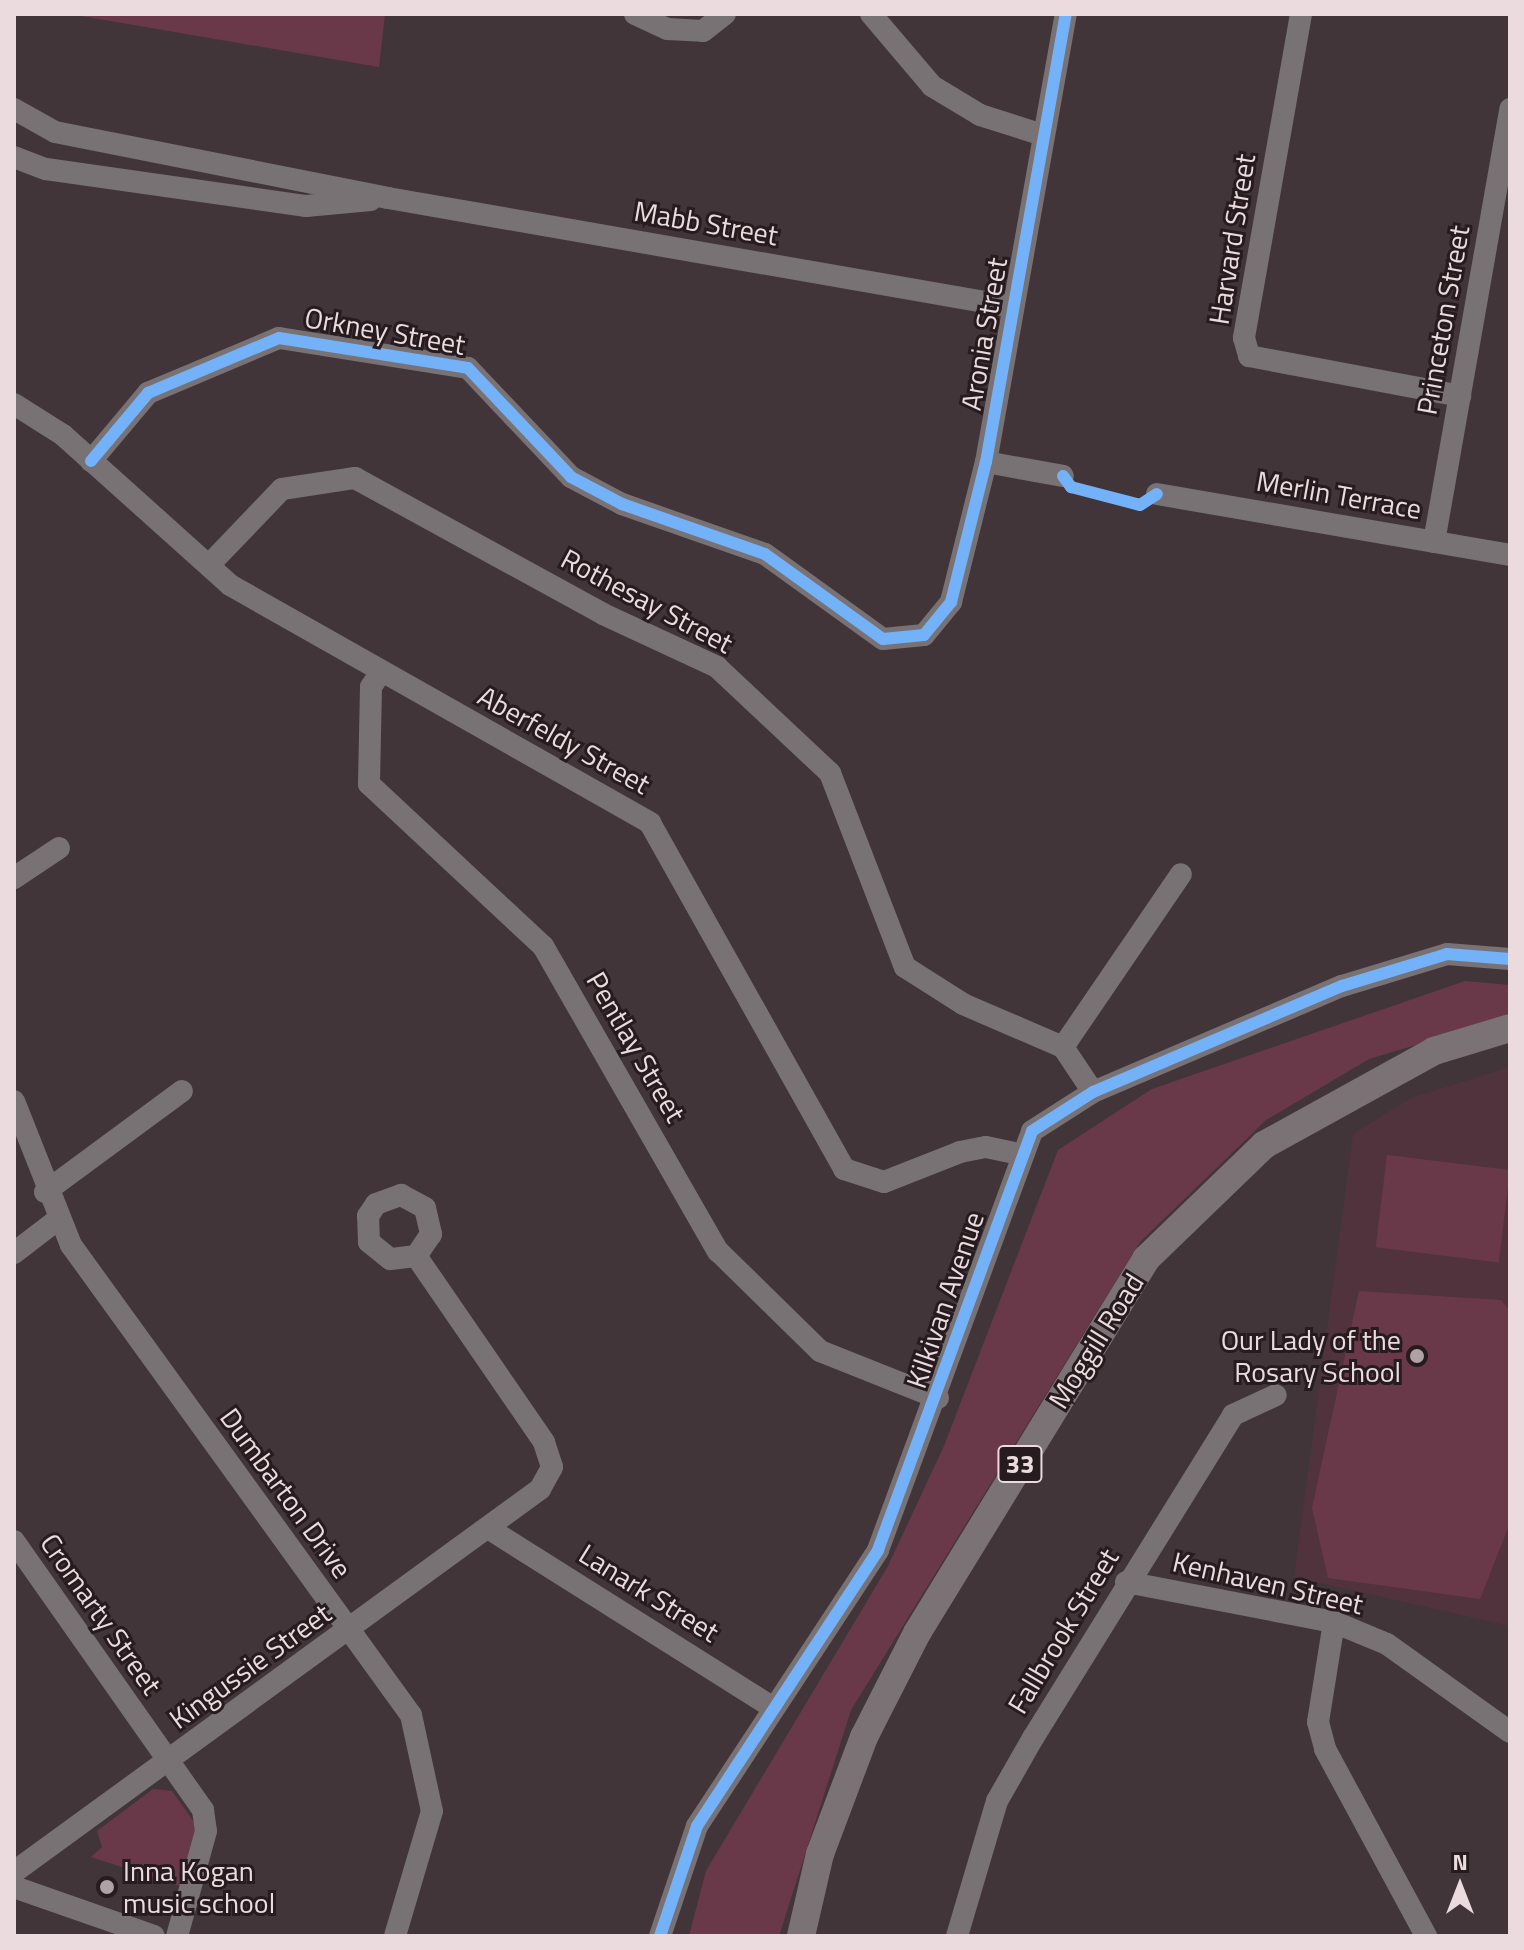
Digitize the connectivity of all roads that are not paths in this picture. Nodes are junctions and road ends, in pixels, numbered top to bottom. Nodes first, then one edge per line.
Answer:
1 (635, 14) edge
2 (725, 14) edge
3 (871, 14) edge
4 (1066, 14) edge
5 (1301, 14) edge
6 (14, 109) edge
7 (1510, 109) edge
8 (1043, 135) junction
9 (14, 157) edge
10 (388, 198) junction
11 (1013, 307) junction
12 (1460, 396) junction
13 (14, 404) edge
14 (91, 461) junction
15 (986, 462) junction
16 (1063, 476) dead end
17 (1157, 494) dead end
18 (1434, 542) junction
19 (1510, 555) edge
20 (209, 565) junction
21 (909, 641) joint
22 (381, 672) junction
23 (59, 848) dead end
24 (1181, 874) dead end
25 (14, 878) edge
26 (1510, 959) edge
27 (1510, 1028) edge
28 (1510, 1045) edge
29 (1063, 1047) junction
30 (1369, 1087) junction
31 (182, 1091) dead end
32 (1093, 1092) junction
33 (14, 1101) edge
34 (1020, 1154) junction
35 (45, 1192) junction
36 (57, 1220) junction
37 (14, 1253) edge
38 (416, 1256) dead end
39 (1276, 1395) dead end
40 (938, 1398) junction
41 (491, 1530) junction
42 (14, 1541) edge
43 (1126, 1582) junction
44 (1334, 1622) junction
45 (349, 1632) junction
46 (774, 1708) junction
47 (1510, 1732) edge
48 (169, 1762) junction
49 (14, 1872) edge
50 (14, 1887) edge
51 (154, 1936) edge
52 (177, 1936) edge
53 (395, 1936) edge
54 (660, 1936) edge
55 (801, 1936) edge
56 (957, 1936) edge
57 (1426, 1936) edge

1 - 2 street
3 - 8 street
4 - 8 street, Aronia Street
5 - 12 street, Harvard Street
6 - 10 street, Mabb Street
7 - 12 street, Princeton Street
8 - 11 street, Aronia Street
9 - 10 street, Mabb Street
10 - 11 street, Mabb Street
11 - 15 street, Aronia Street
12 - 18 street, Princeton Street
13 - 14 street, Aberfeldy Street
14 - 20 street, Aberfeldy Street
14 - 21 street, Orkney Street
15 - 16 street
15 - 21 street, Aronia Street
17 - 18 street, Merlin Terrace
18 - 19 street, Merlin Terrace
20 - 22 street, Aberfeldy Street
20 - 29 street, Rothesay Street
22 - 34 street, Aberfeldy Street
22 - 40 street, Pentlay Street
23 - 25 street
24 - 29 street
26 - 32 street, Kilkivan Avenue
27 - 30 main road, Moggill Road / 33
28 - 30 main road, Moggill Road / 33
29 - 32 street
30 - 55 main road, Moggill Road / 33
31 - 35 street
32 - 34 street, Kilkivan Avenue
33 - 35 street, Dumbarton Drive
34 - 40 street, Kilkivan Avenue
35 - 36 street, Dumbarton Drive
36 - 37 street
36 - 45 street, Dumbarton Drive
38 - 41 street, Kingussie Street
39 - 43 street, Fallbrook Street
40 - 46 street, Kilkivan Avenue
41 - 45 street, Kingussie Street
41 - 46 street, Lanark Street
42 - 48 street, Cromarty Street
43 - 44 street, Kenhaven Street
43 - 56 street, Fallbrook Street
44 - 47 street, Kenhaven Street
44 - 57 street
45 - 48 street, Kingussie Street
45 - 53 street, Dumbarton Drive
46 - 54 street, Kilkivan Avenue
48 - 49 street, Kingussie Street
48 - 52 street, Cromarty Street
50 - 51 street

